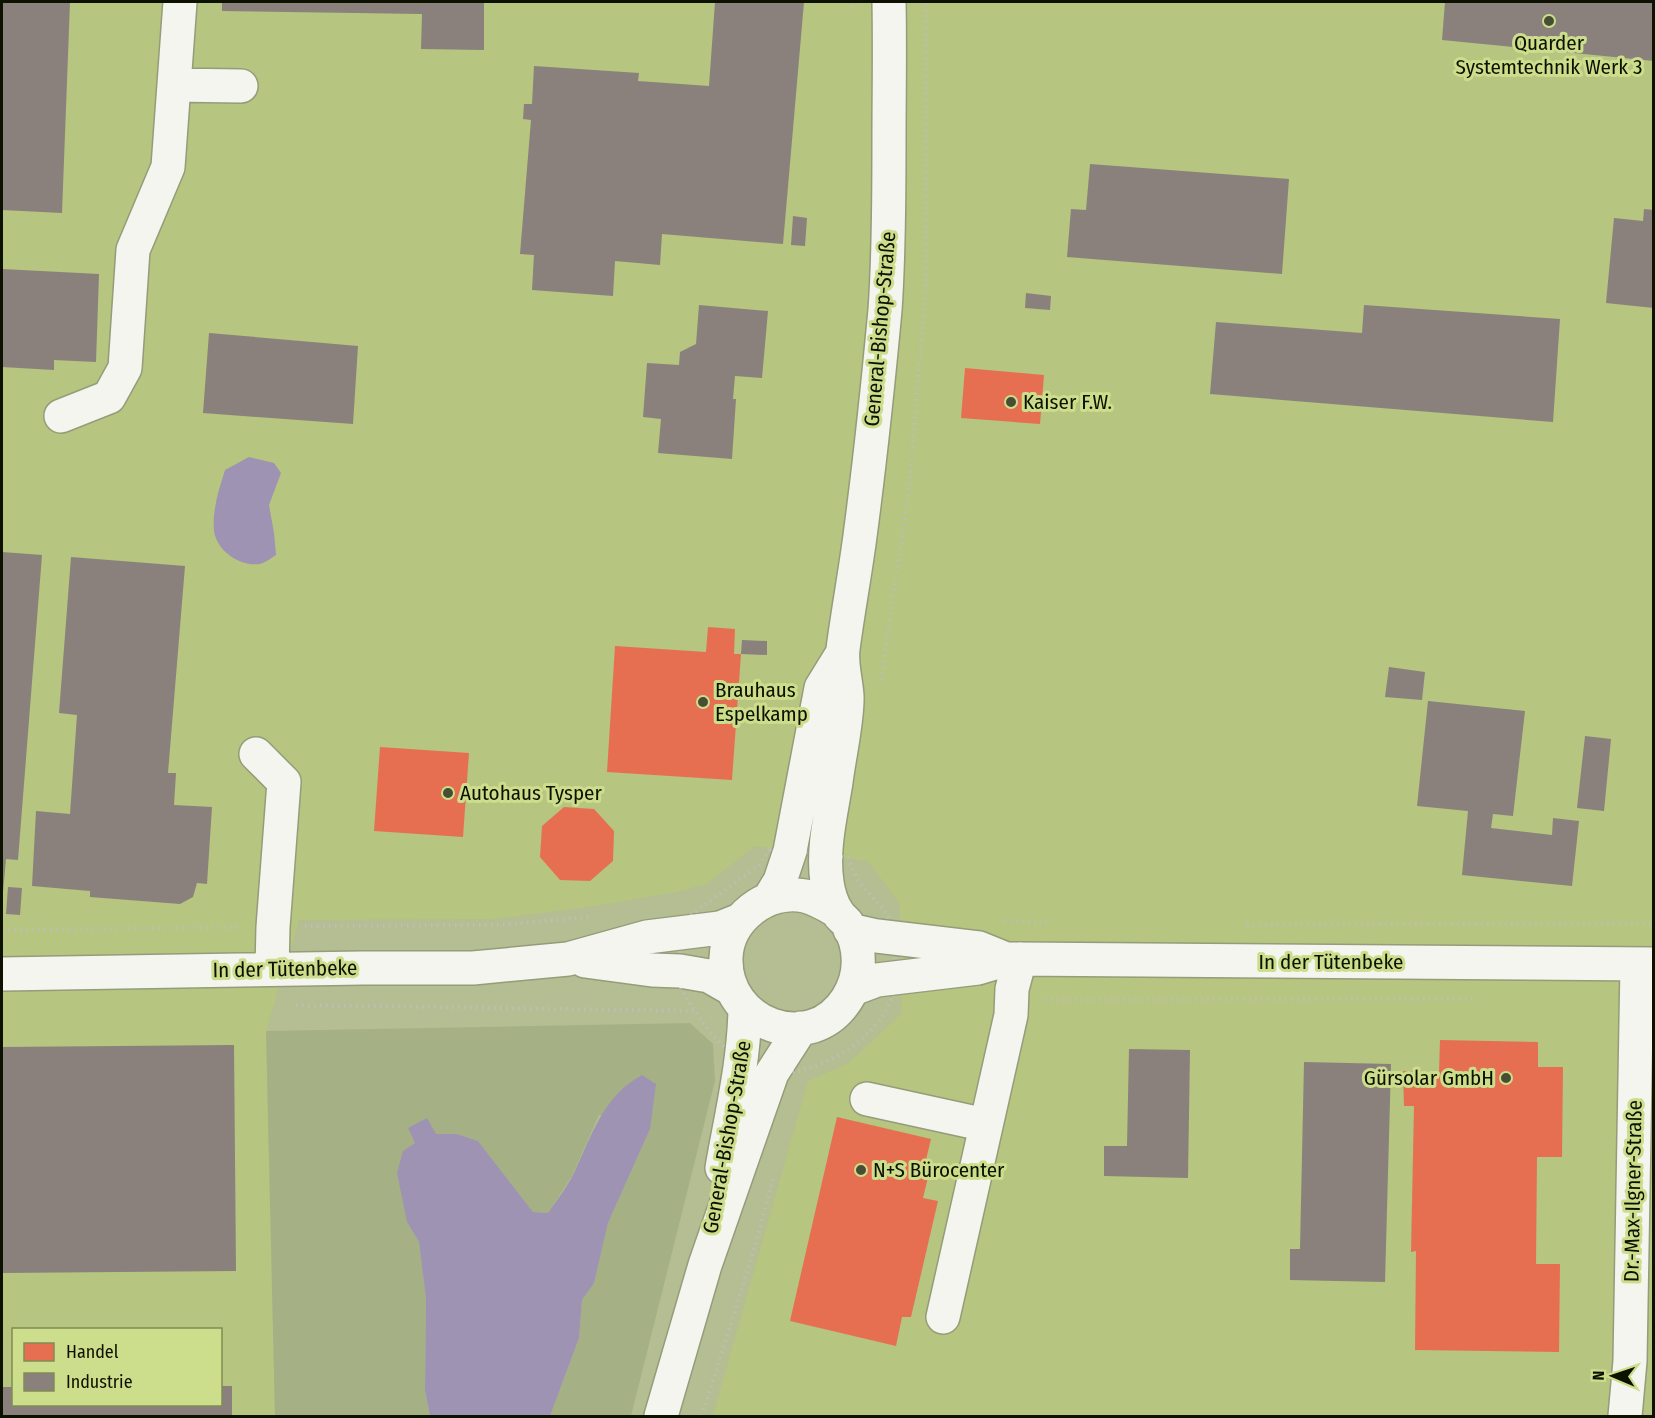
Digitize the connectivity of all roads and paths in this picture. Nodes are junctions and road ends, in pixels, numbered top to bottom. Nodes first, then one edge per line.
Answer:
1 (180, 2) edge
2 (889, 2) edge
3 (174, 85) junction
4 (242, 86) dead end
5 (61, 416) dead end
6 (842, 654) junction
7 (256, 754) dead end
8 (790, 851) junction
9 (825, 854) junction
10 (769, 899) junction
11 (589, 916) dead end
12 (740, 920) junction
13 (842, 920) junction
14 (1003, 921) dead end
15 (893, 922) junction
16 (1653, 922) edge
17 (1050, 924) dead end
18 (501, 925) dead end
19 (1237, 925) dead end
20 (681, 934) junction
21 (568, 959) junction
22 (1014, 959) junction
23 (1645, 964) edge
24 (272, 969) junction
25 (680, 971) junction
26 (2, 974) edge
27 (893, 988) junction
28 (853, 989) junction
29 (738, 999) junction
30 (1480, 999) dead end
31 (1013, 1000) junction
32 (294, 1005) dead end
33 (694, 1011) junction
34 (801, 1028) junction
35 (741, 1062) junction
36 (786, 1077) junction
37 (867, 1099) dead end
38 (986, 1125) junction
39 (776, 1169) dead end
40 (705, 1265) junction
41 (943, 1317) dead end
42 (661, 1416) edge
43 (702, 1416) edge
44 (1625, 1416) edge

1 - 3 street
2 - 6 street, General-Bishop-Straße
3 - 4 street
3 - 5 street
6 - 8 street, General-Bishop-Straße
6 - 9 street, General-Bishop-Straße
7 - 24 street
8 - 9 path
8 - 10 street, General-Bishop-Straße
8 - 20 path
9 - 13 street, General-Bishop-Straße
9 - 15 path
10 - 12 street
10 - 13 street
11 - 18 path
12 - 20 street, In der Tütenbeke
12 - 29 street
13 - 15 street, In der Tütenbeke
13 - 28 street
14 - 17 path
15 - 22 street, In der Tütenbeke
15 - 27 path
16 - 19 path
20 - 21 street, In der Tütenbeke
20 - 25 path
21 - 24 street, In der Tütenbeke
21 - 25 street, In der Tütenbeke
22 - 23 street, In der Tütenbeke
22 - 27 street, In der Tütenbeke
22 - 31 street
23 - 44 street, Dr.-Max-Ilgner-Straße
24 - 26 street, In der Tütenbeke
25 - 29 street, In der Tütenbeke
25 - 33 path
27 - 28 street, In der Tütenbeke
28 - 34 street
29 - 34 street
29 - 35 street, General-Bishop-Straße
30 - 31 path
31 - 38 street
32 - 33 path
33 - 35 path
34 - 36 street, General-Bishop-Straße
35 - 36 path
35 - 40 street, General-Bishop-Straße
36 - 40 street, General-Bishop-Straße
37 - 38 street
38 - 41 street
39 - 43 path
40 - 42 street, General-Bishop-Straße

